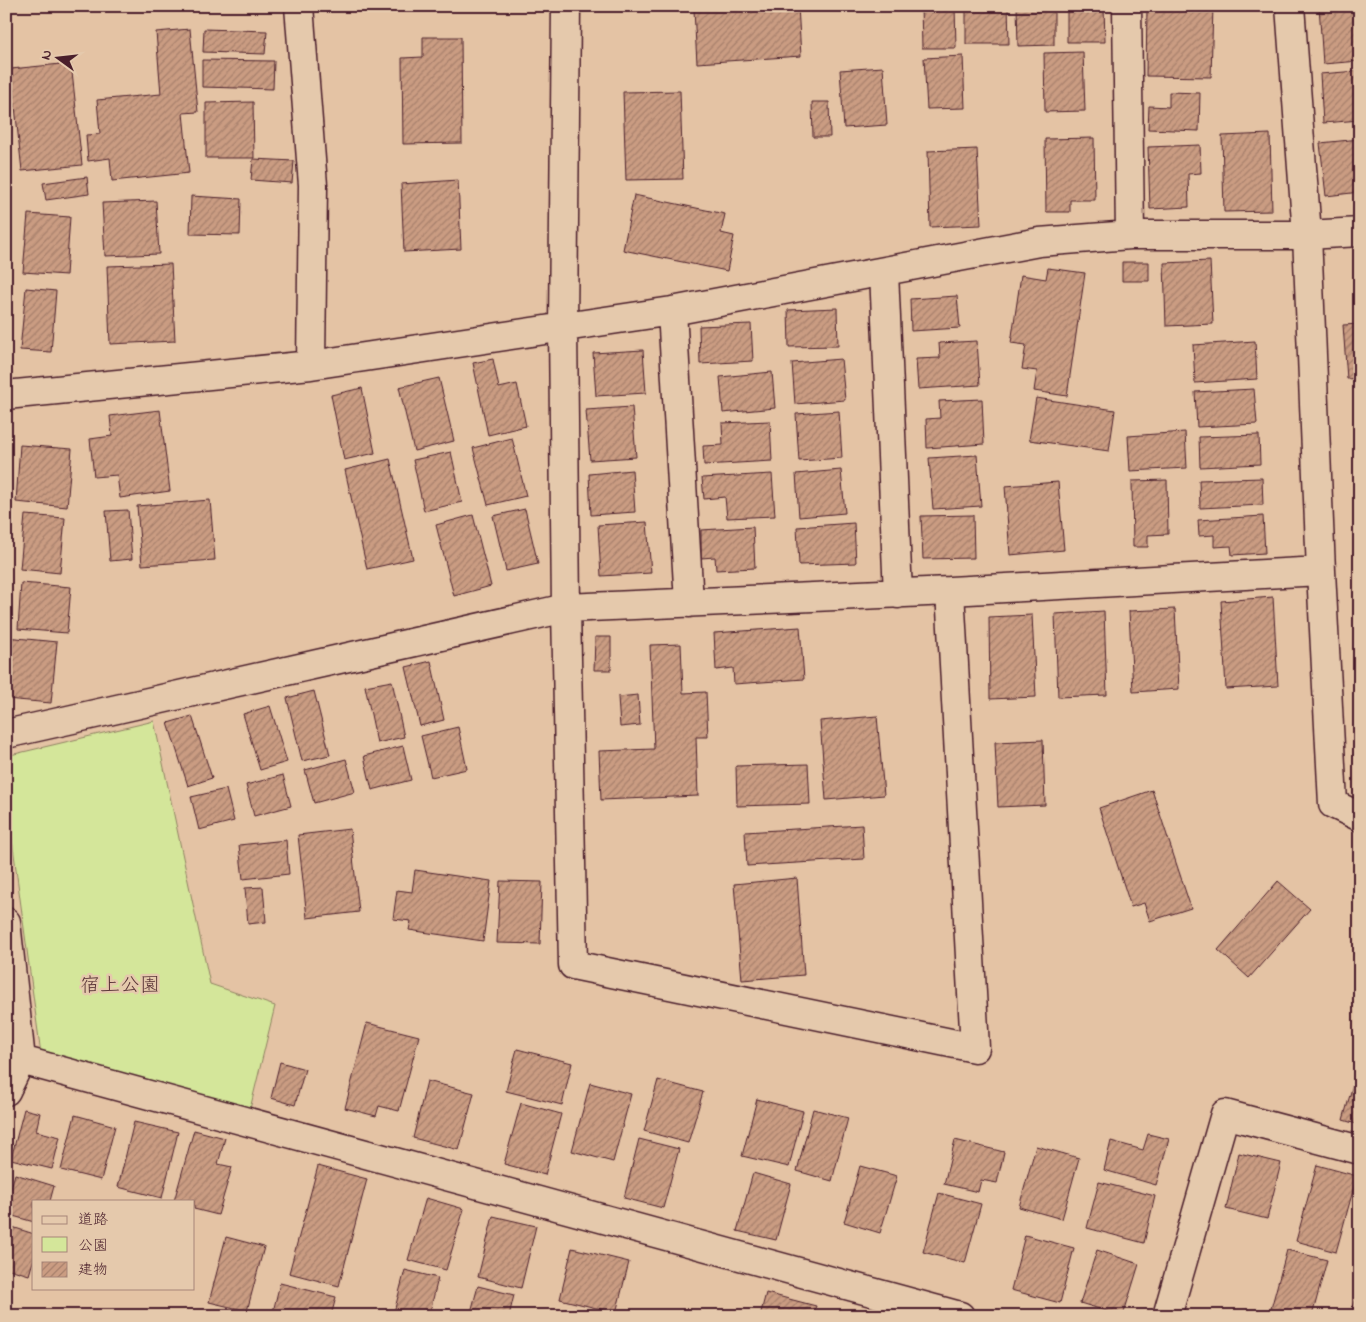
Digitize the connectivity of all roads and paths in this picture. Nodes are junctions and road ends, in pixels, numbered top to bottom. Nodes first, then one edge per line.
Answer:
1 (299, 6) edge
2 (566, 6) edge
3 (1127, 6) edge
4 (1290, 6) edge
5 (1360, 232) edge
6 (1130, 235) junction
7 (1307, 235) junction
8 (884, 272) junction
9 (672, 311) junction
10 (563, 327) junction
11 (311, 365) junction
12 (6, 395) edge
13 (1321, 572) junction
14 (950, 591) junction
15 (898, 594) junction
16 (689, 603) junction
17 (566, 608) junction
18 (6, 734) edge
19 (1360, 817) edge
20 (6, 922) edge
21 (21, 1060) junction
22 (6, 1091) edge
23 (1360, 1150) edge
24 (960, 1316) edge
25 (1167, 1316) edge

1 - 11 street
2 - 10 street
3 - 6 street
4 - 7 street
5 - 7 street
6 - 7 street
6 - 8 street
7 - 13 street
8 - 9 street
8 - 15 street
9 - 10 street
9 - 16 street
10 - 11 street
10 - 17 street
11 - 12 street
13 - 14 street
13 - 19 street
14 - 15 street
14 - 17 street
15 - 16 street
16 - 17 street
17 - 18 street
20 - 21 street
21 - 22 street
21 - 24 street
23 - 25 street

